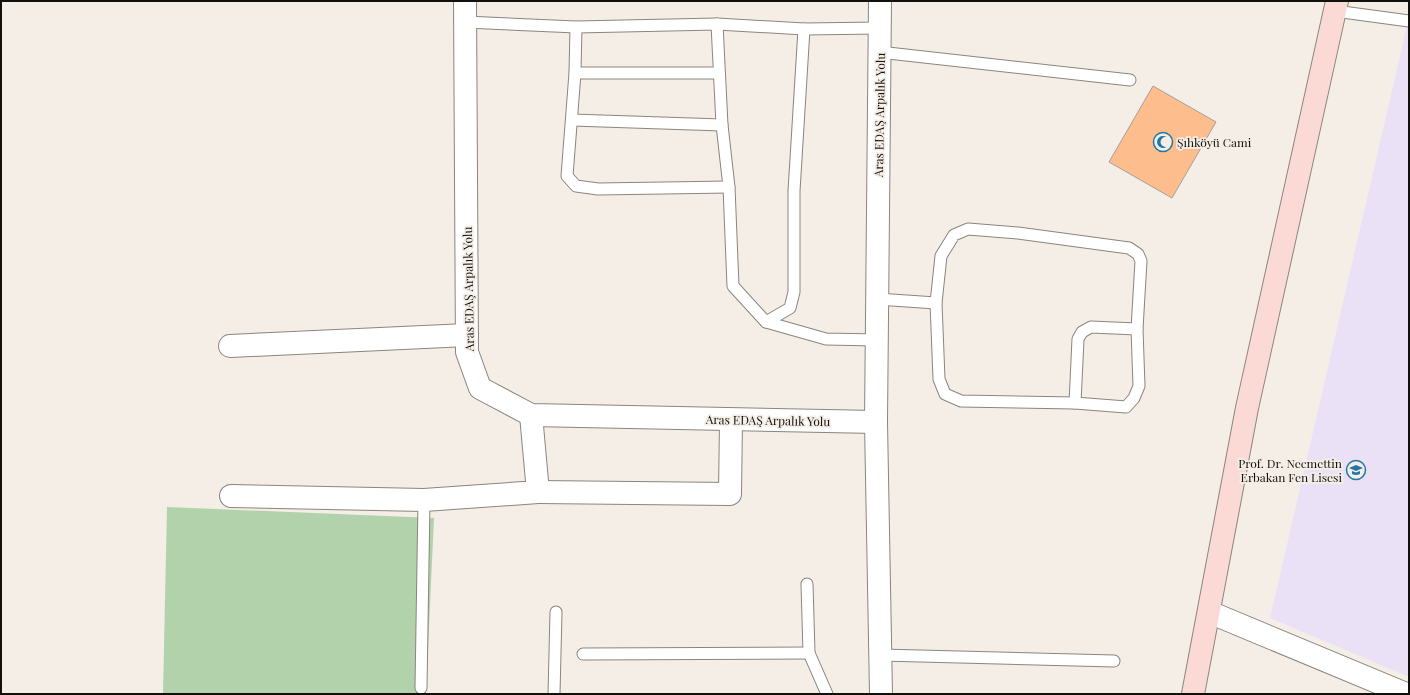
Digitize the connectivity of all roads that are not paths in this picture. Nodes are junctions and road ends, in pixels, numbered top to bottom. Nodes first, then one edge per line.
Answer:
1 (880, 1) edge
2 (1336, 6) edge
3 (465, 11) edge
4 (1409, 21) edge
5 (717, 24) junction
6 (576, 27) junction
7 (880, 28) junction
8 (804, 29) junction
9 (879, 52) junction
10 (575, 73) junction
11 (720, 73) junction
12 (1130, 80) dead end
13 (572, 120) junction
14 (722, 125) junction
15 (729, 187) junction
16 (877, 300) junction
17 (936, 303) junction
18 (766, 322) junction
19 (1137, 329) junction
20 (467, 335) junction
21 (877, 340) junction
22 (230, 346) dead end
23 (1075, 403) junction
24 (531, 415) junction
25 (731, 420) junction
26 (876, 422) junction
27 (538, 492) junction
28 (231, 496) dead end
29 (424, 500) junction
30 (807, 584) dead end
31 (556, 612) dead end
32 (1209, 612) junction
33 (809, 653) junction
34 (583, 654) dead end
35 (880, 655) junction
36 (1114, 660) dead end
37 (421, 688) dead end
38 (554, 694) edge
39 (828, 694) edge
40 (881, 694) edge
41 (1193, 694) edge
42 (1406, 694) edge

1 - 7 street, Aras EDAŞ Arpalık Yolu
2 - 4 lane
2 - 32 street
3 - 6 lane
3 - 20 street, Aras EDAŞ Arpalık Yolu
5 - 6 lane
5 - 8 lane
5 - 11 lane
6 - 10 lane
7 - 8 lane
7 - 9 street, Aras EDAŞ Arpalık Yolu
8 - 18 lane
9 - 12 lane
9 - 16 street, Aras EDAŞ Arpalık Yolu
10 - 11 lane
10 - 13 lane
11 - 14 lane
13 - 14 lane
13 - 15 lane
14 - 15 lane
15 - 18 lane
16 - 17 lane
16 - 21 street, Aras EDAŞ Arpalık Yolu
17 - 19 lane
17 - 23 lane
18 - 21 lane
19 - 23 lane
19 - 23 lane
20 - 22 street
20 - 24 street, Aras EDAŞ Arpalık Yolu
21 - 26 street, Aras EDAŞ Arpalık Yolu
24 - 25 street, Aras EDAŞ Arpalık Yolu
24 - 27 street
25 - 26 street, Aras EDAŞ Arpalık Yolu
25 - 27 street
26 - 35 street, Aras EDAŞ Arpalık Yolu
27 - 29 street
28 - 29 street
29 - 37 lane
30 - 33 lane
31 - 38 lane
32 - 41 street
32 - 42 street
33 - 34 lane
33 - 39 lane
35 - 36 lane
35 - 40 street, Aras EDAŞ Arpalık Yolu

